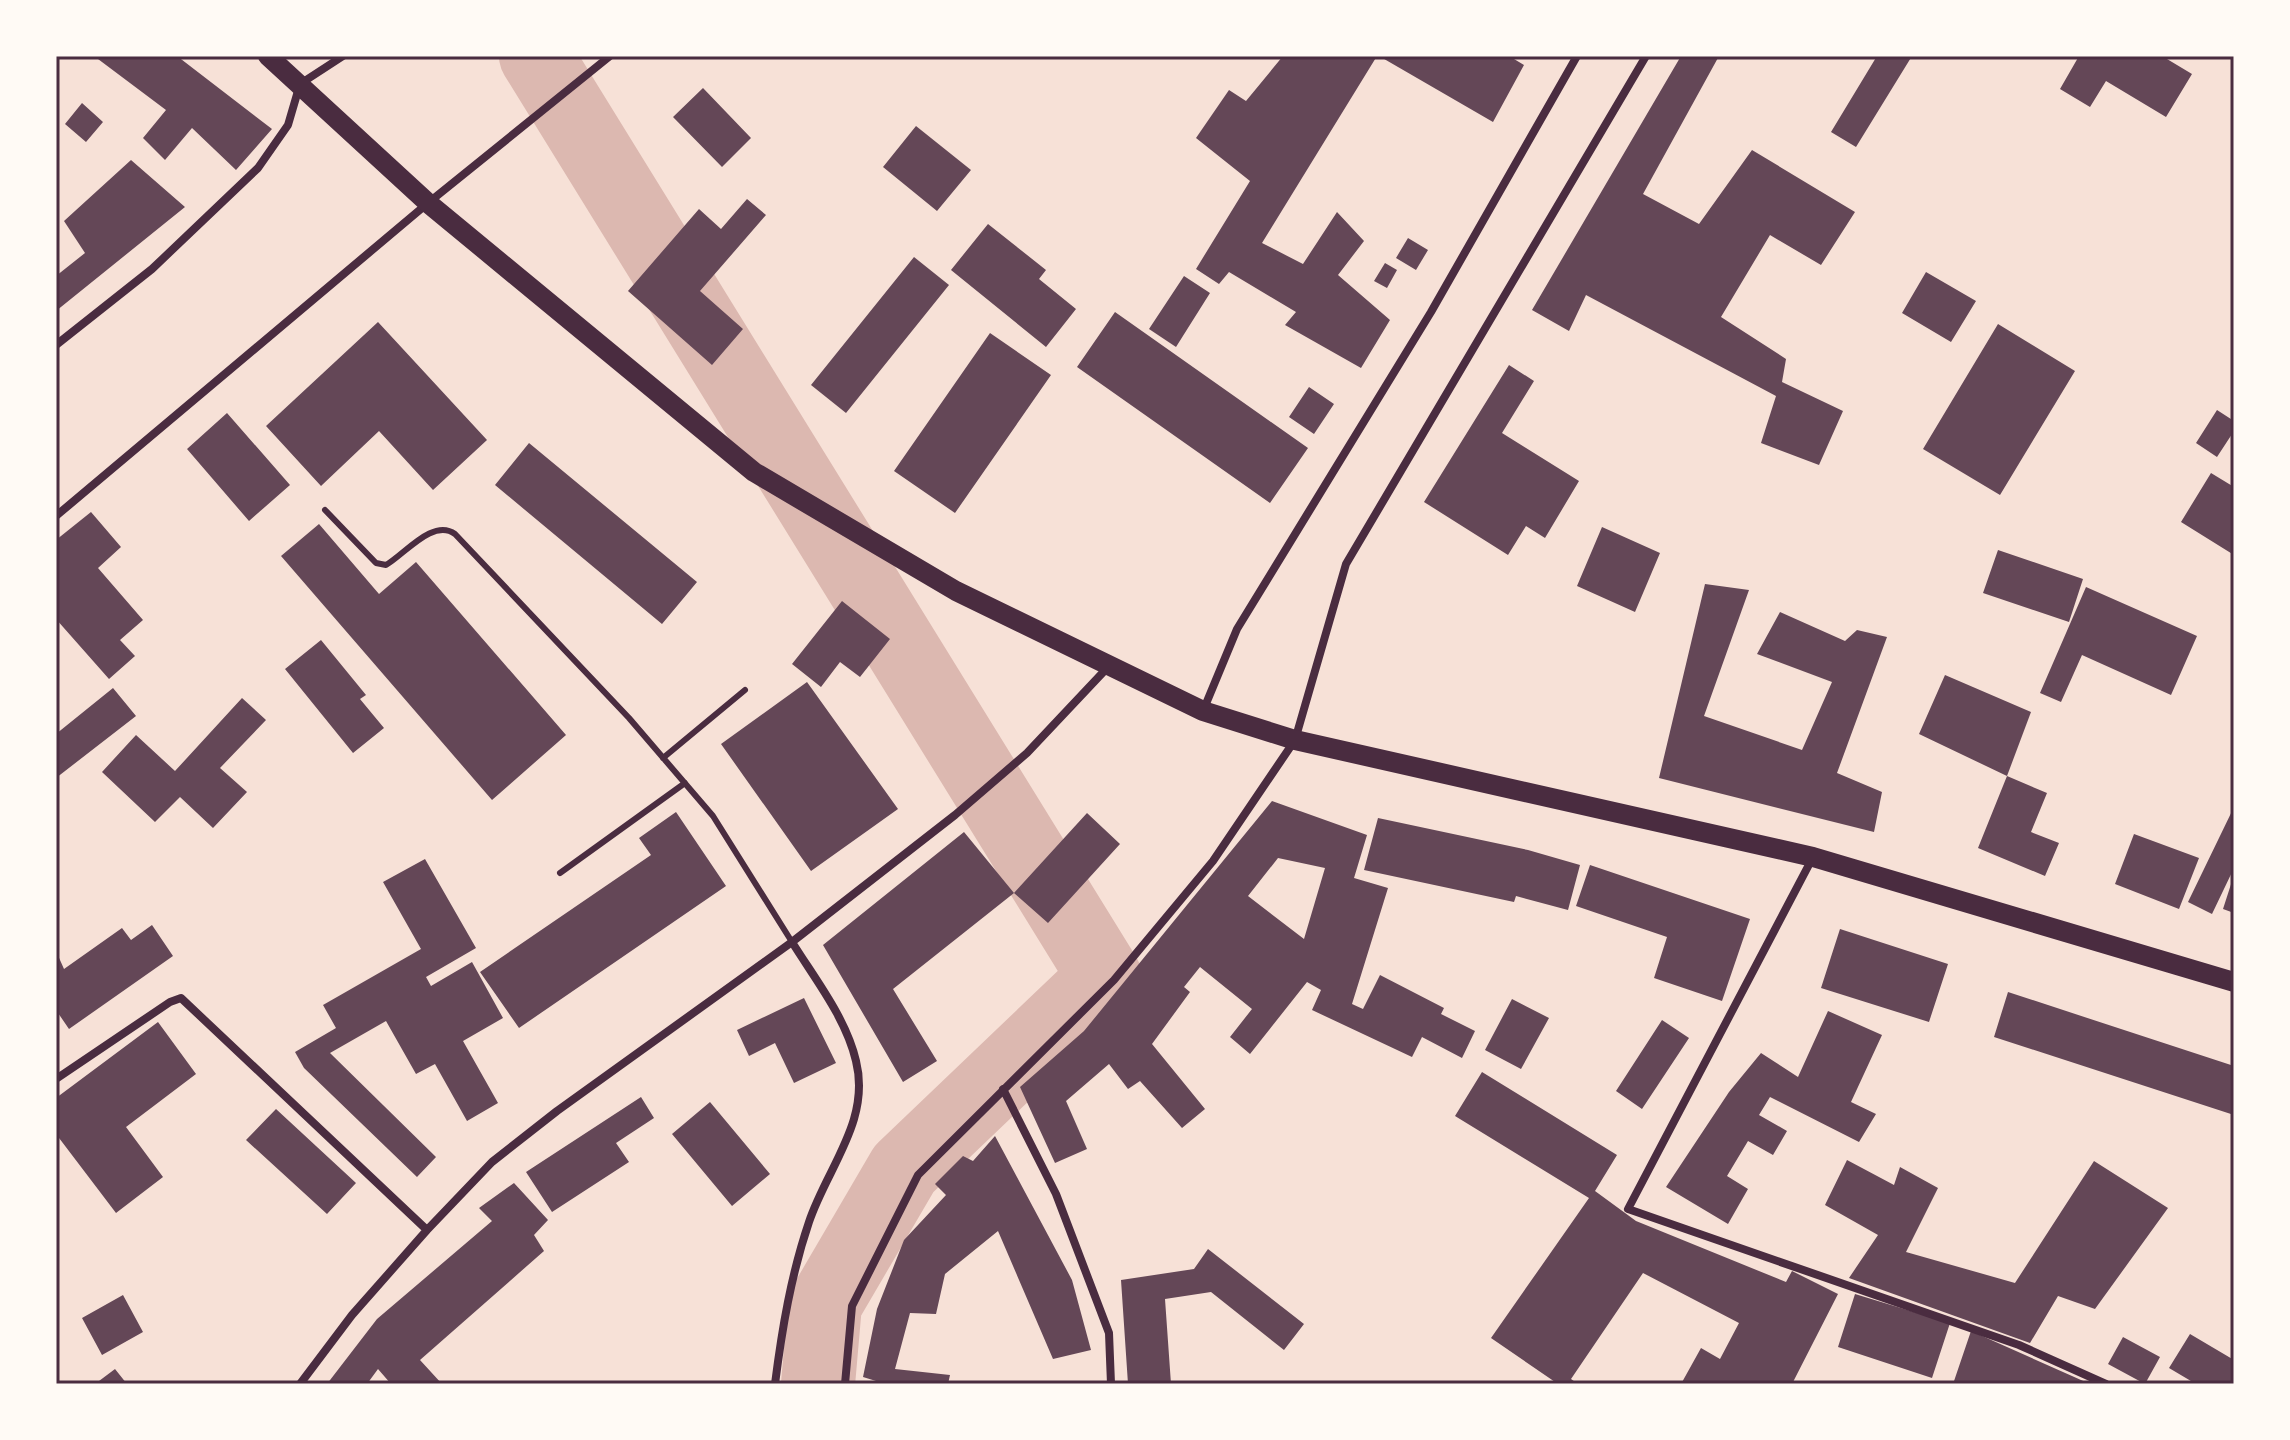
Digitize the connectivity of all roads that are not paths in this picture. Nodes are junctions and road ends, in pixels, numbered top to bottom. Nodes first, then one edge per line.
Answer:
1 (268, 56) edge
2 (343, 56) edge
3 (610, 56) edge
4 (1577, 56) edge
5 (1646, 56) edge
6 (300, 84) junction
7 (428, 203) junction
8 (56, 345) edge
9 (325, 510) dead end
10 (56, 516) edge
11 (1109, 666) junction
12 (745, 690) dead end
13 (1203, 711) junction
14 (1295, 740) junction
15 (663, 758) junction
16 (685, 783) junction
17 (1813, 857) junction
18 (560, 873) dead end
19 (792, 942) junction
20 (2234, 982) edge
21 (56, 1079) edge
22 (1003, 1089) junction
23 (427, 1230) junction
24 (300, 1384) edge
25 (775, 1384) edge
26 (845, 1384) edge
27 (1111, 1384) edge
28 (2106, 1384) edge

1 - 6 main road
2 - 6 street
3 - 7 street
4 - 13 street
5 - 14 street
6 - 7 main road
6 - 8 street
7 - 10 street
7 - 11 main road
9 - 15 lane
11 - 13 main road
11 - 19 street
12 - 15 lane
13 - 14 main road
14 - 17 main road
14 - 22 street
15 - 16 lane
16 - 18 lane
16 - 19 lane
17 - 20 main road
17 - 28 street
19 - 23 street
19 - 25 street
21 - 23 street
22 - 26 street
22 - 27 street
23 - 24 street

